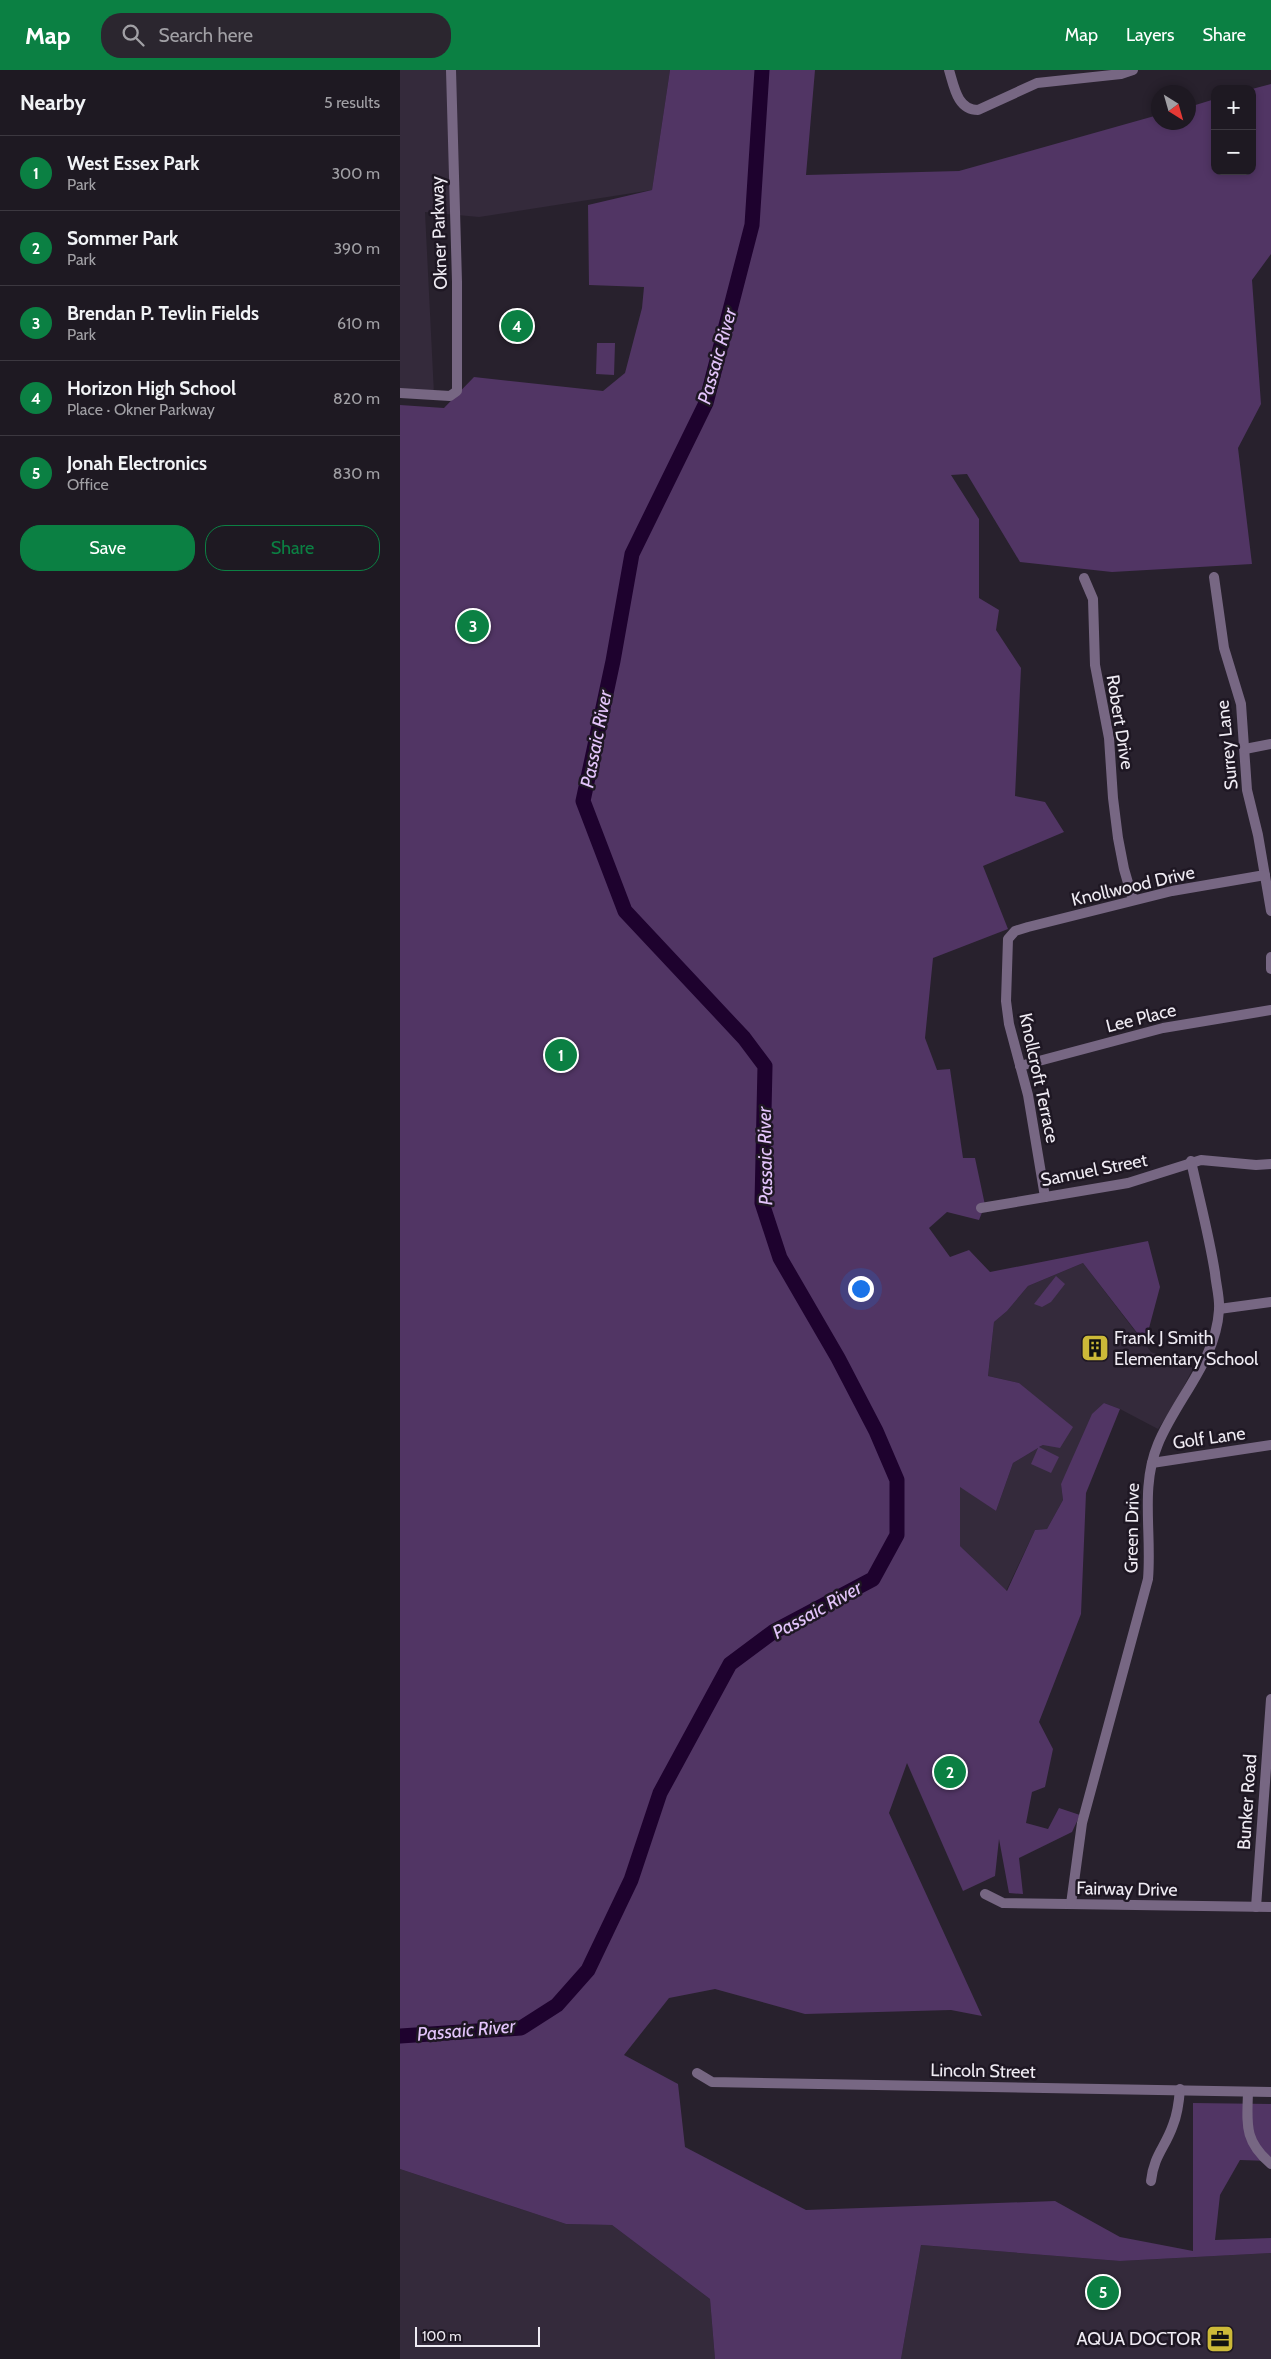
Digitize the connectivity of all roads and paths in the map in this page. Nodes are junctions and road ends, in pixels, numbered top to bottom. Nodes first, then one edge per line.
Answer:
1 (451, 70) edge
2 (949, 70) edge
3 (1133, 70) edge
4 (400, 393) edge
5 (1214, 577) dead end
6 (1084, 578) dead end
7 (1271, 744) edge
8 (1245, 749) junction
9 (1265, 876) junction
10 (1133, 900) junction
11 (1271, 911) edge
12 (1010, 936) joint
13 (1271, 957) edge
14 (1271, 969) edge
15 (1271, 1010) edge
16 (1020, 1066) junction
17 (1191, 1162) junction
18 (1271, 1164) edge
19 (1045, 1197) junction
20 (981, 1208) dead end
21 (1271, 1302) edge
22 (1219, 1309) junction
23 (1271, 1445) edge
24 (1152, 1463) junction
25 (1271, 1699) edge
26 (985, 1894) dead end
27 (1071, 1904) junction
28 (1256, 1907) junction
29 (1271, 1907) edge
30 (697, 2073) dead end
31 (1180, 2090) junction
32 (1248, 2092) junction
33 (1271, 2092) edge
34 (1271, 2164) edge
35 (1151, 2181) dead end

1 - 4 street, Okner Parkway
2 - 3 street
5 - 8 street, Surrey Lane
6 - 10 street, Robert Drive
7 - 8 street
8 - 9 street, Surrey Lane
9 - 10 street, Knollwood Drive
9 - 11 street, Surrey Lane
10 - 12 street, Knollwood Drive
12 - 16 street, Knollcroft Terrace
13 - 14 street
15 - 16 street, Lee Place
16 - 19 street, Knollcroft Terrace
17 - 18 street, Samuel Street
17 - 19 street, Samuel Street
17 - 22 street, Green Drive
19 - 20 street, Samuel Street
21 - 22 street
22 - 24 street, Green Drive
23 - 24 street, Golf Lane
24 - 27 street, Green Drive
25 - 28 street, Bunker Road
26 - 27 street, Fairway Drive
27 - 28 street, Fairway Drive
28 - 29 street, Fairway Drive
30 - 31 street, Lincoln Street
31 - 32 street, Lincoln Street
31 - 35 street
32 - 33 street, Lincoln Street
32 - 34 street

